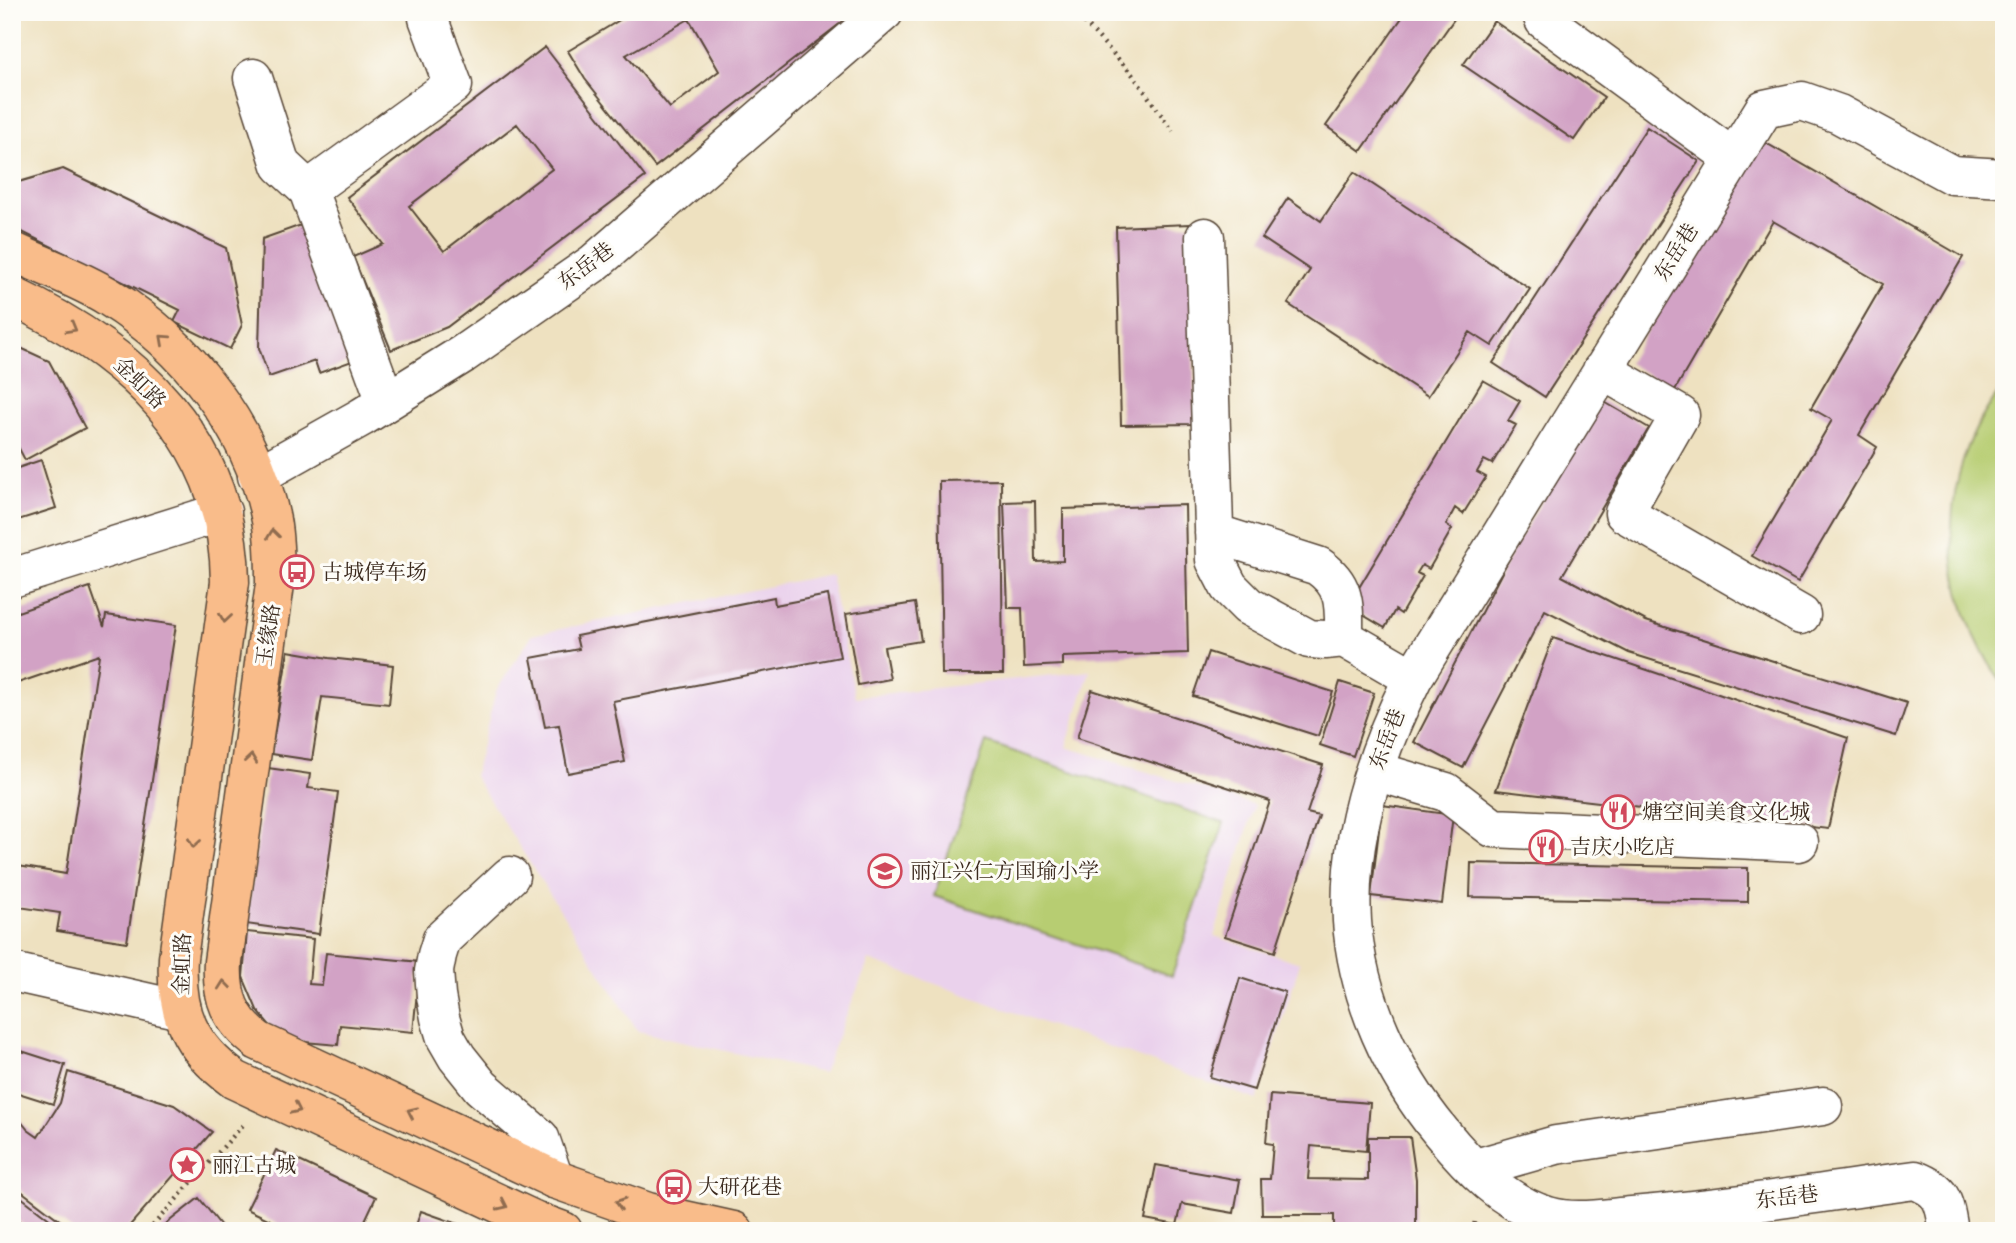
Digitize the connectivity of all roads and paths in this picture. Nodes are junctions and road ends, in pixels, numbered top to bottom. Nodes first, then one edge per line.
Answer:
1 (884, 12) edge
2 (1074, 12) edge
3 (1541, 12) edge
4 (428, 18) dead end
5 (253, 78) dead end
6 (1173, 131) dead end
7 (1733, 158) junction
8 (2004, 178) edge
9 (308, 190) junction
10 (1205, 237) dead end
11 (12, 251) edge
12 (12, 296) edge
13 (1602, 370) junction
14 (386, 402) junction
15 (257, 476) junction
16 (222, 512) junction
17 (1214, 533) junction
18 (12, 578) edge
19 (1801, 615) dead end
20 (1344, 638) junction
21 (1413, 678) junction
22 (1375, 771) junction
23 (1799, 842) dead end
24 (510, 876) dead end
25 (12, 972) edge
26 (181, 1010) junction
27 (269, 1096) junction
28 (1823, 1106) dead end
29 (1476, 1168) junction
30 (554, 1179) junction
31 (148, 1231) edge
32 (563, 1231) edge
33 (734, 1231) edge
34 (1950, 1231) edge

1 - 14 street, 东岳巷
2 - 6 path
3 - 7 street
4 - 9 street
5 - 9 street
7 - 8 street, 东岳巷
7 - 13 street, 东岳巷
9 - 14 street
10 - 17 street
15 -> 11 main road, 玉缘路
12 -> 16 main road, 金虹路
13 - 19 street
13 - 21 street, 东岳巷
14 - 15 street, 东岳巷
30 -> 15 main road, 玉缘路
16 - 18 street
16 -> 26 main road, 金虹路
17 - 20 street
17 - 20 street
20 - 21 street
21 - 22 street, 东岳巷
22 - 23 street
22 - 29 street, 东岳巷
24 - 30 street
25 - 26 street
26 - 27 main road, 金虹路
27 - 31 path
27 -> 32 main road, 金虹路
28 - 29 street
29 - 34 street, 东岳巷
33 -> 30 main road

